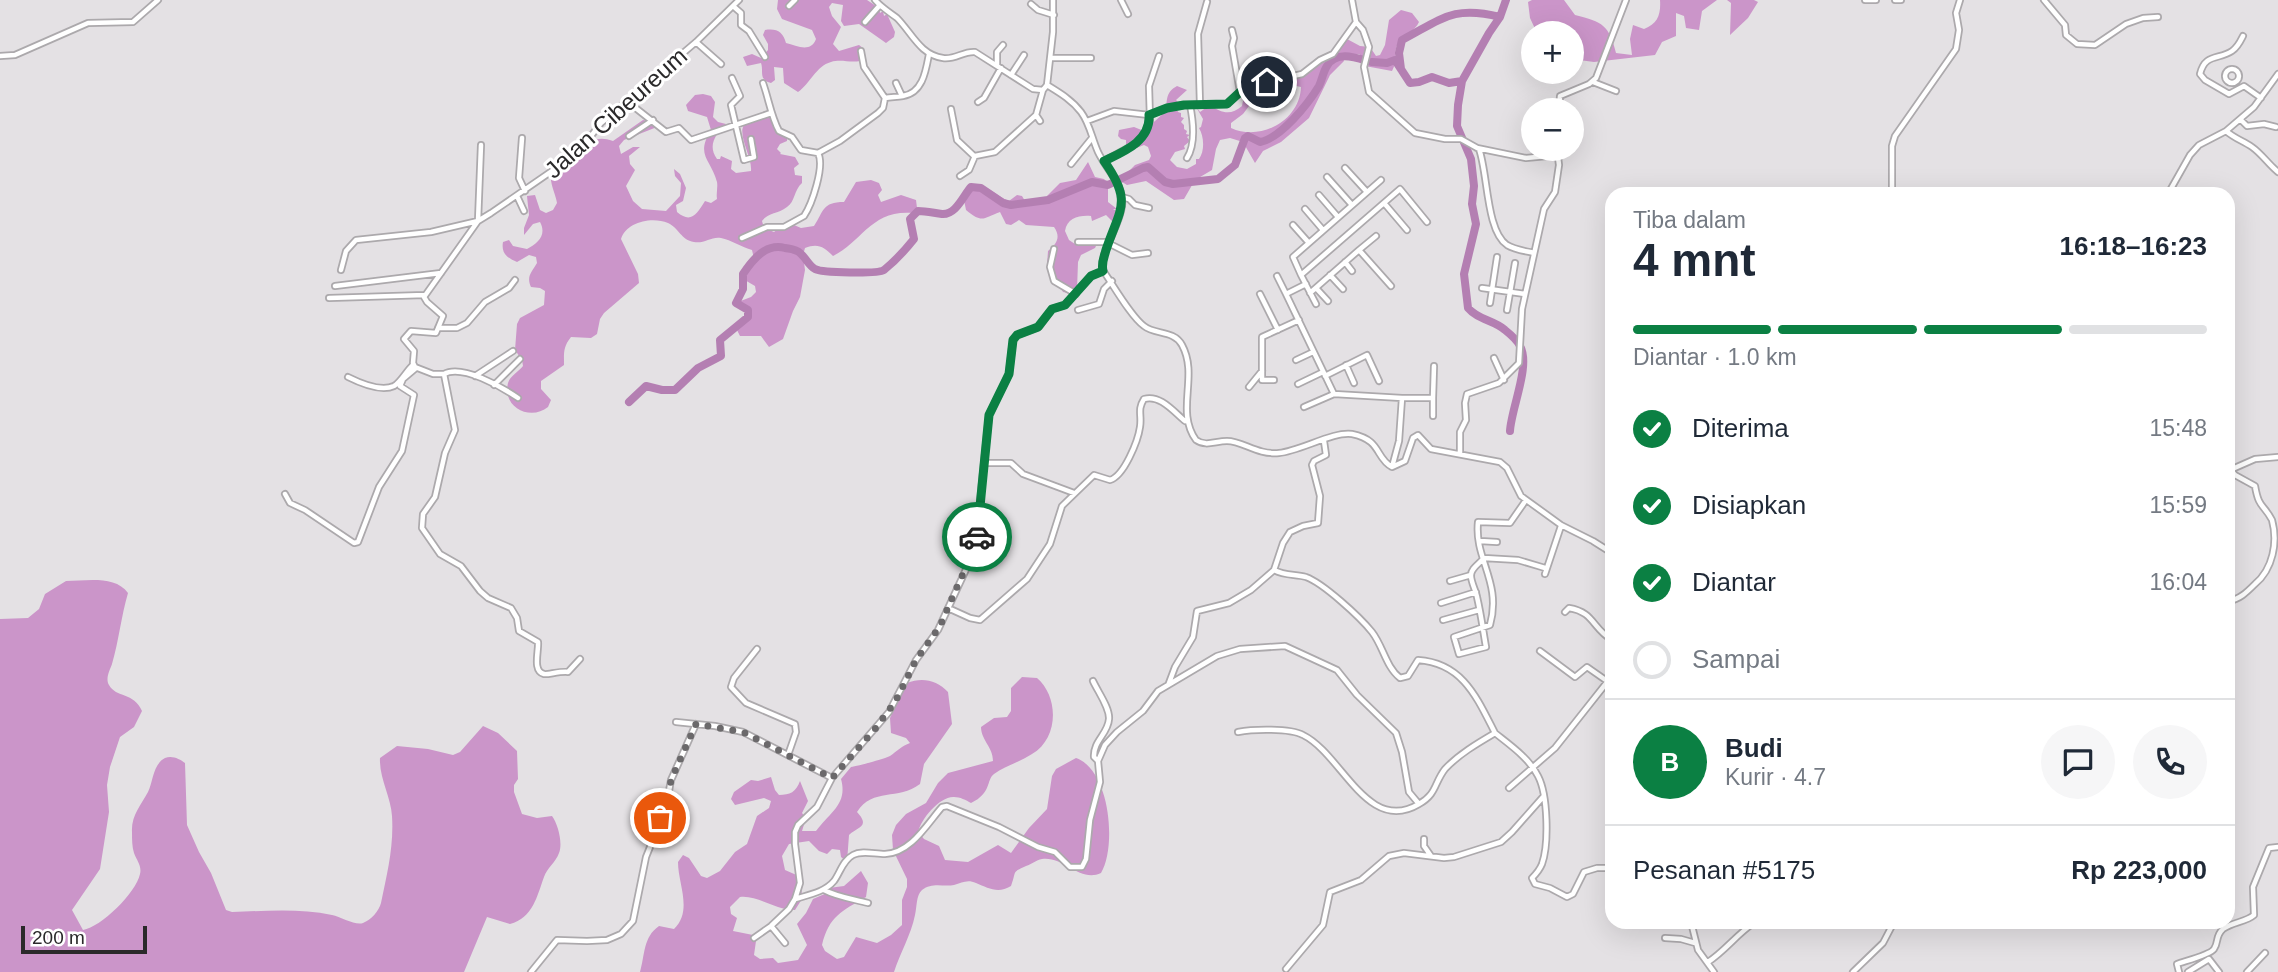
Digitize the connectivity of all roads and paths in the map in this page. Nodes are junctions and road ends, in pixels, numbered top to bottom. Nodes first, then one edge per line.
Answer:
1 (158, 0) edge
2 (739, 0) edge
3 (795, 0) edge
4 (875, 0) edge
5 (1053, 0) edge
6 (1121, 0) edge
7 (1352, 0) edge
8 (1626, 0) edge
9 (1865, 0) edge
10 (1876, 0) edge
11 (1895, 0) edge
12 (1901, 0) edge
13 (1960, 0) edge
14 (2044, 0) edge
15 (1207, 2) edge
16 (1031, 4) dead end
17 (880, 5) junction
18 (733, 6) junction
19 (789, 6) dead end
20 (1128, 14) dead end
21 (1054, 15) junction
22 (2158, 17) dead end
23 (865, 22) dead end
24 (1356, 22) junction
25 (1232, 30) dead end
26 (2243, 36) dead end
27 (696, 42) junction
28 (1003, 45) dead end
29 (861, 51) dead end
30 (929, 54) junction
31 (1024, 55) dead end
32 (0, 56) edge
33 (1159, 56) dead end
34 (765, 57) dead end
35 (1051, 58) junction
36 (1091, 58) dead end
37 (721, 64) dead end
38 (999, 67) junction
39 (2278, 74) edge
40 (1011, 75) junction
41 (732, 78) dead end
42 (2273, 80) junction
43 (763, 83) dead end
44 (896, 83) dead end
45 (1596, 83) junction
46 (1047, 85) junction
47 (2278, 85) edge
48 (1043, 90) junction
49 (1616, 91) dead end
50 (1240, 92) junction
51 (1598, 92) dead end
52 (902, 96) junction
53 (2261, 97) junction
54 (885, 98) junction
55 (1560, 98) edge
56 (628, 102) junction
57 (978, 102) dead end
58 (1190, 105) junction
59 (1200, 105) junction
60 (951, 109) dead end
61 (771, 113) junction
62 (1036, 115) junction
63 (1149, 115) junction
64 (2240, 119) junction
65 (653, 120) junction
66 (1040, 121) dead end
67 (1087, 121) junction
68 (736, 124) junction
69 (2276, 127) dead end
70 (2226, 131) junction
71 (629, 135) dead end
72 (522, 138) dead end
73 (1092, 138) junction
74 (751, 139) dead end
75 (481, 145) dead end
76 (1474, 147) junction
77 (818, 153) junction
78 (974, 156) junction
79 (1521, 157) edge
80 (1187, 158) dead end
81 (1104, 161) junction
82 (1557, 161) edge
83 (1071, 164) dead end
84 (1346, 168) dead end
85 (2278, 172) edge
86 (960, 176) dead end
87 (1326, 177) dead end
88 (1381, 180) dead end
89 (1892, 187) edge
90 (2172, 187) edge
91 (525, 191) junction
92 (1367, 192) junction
93 (1319, 195) dead end
94 (517, 196) junction
95 (1122, 197) junction
96 (1384, 203) junction
97 (1352, 205) junction
98 (1149, 208) dead end
99 (1305, 209) dead end
100 (524, 211) dead end
101 (1338, 217) junction
102 (478, 221) junction
103 (1427, 222) dead end
104 (1293, 225) dead end
105 (1324, 230) junction
106 (1407, 230) dead end
107 (1376, 236) dead end
108 (742, 239) dead end
109 (1078, 242) dead end
110 (1109, 243) junction
111 (1309, 243) junction
112 (1054, 249) dead end
113 (1359, 250) junction
114 (1148, 253) dead end
115 (1534, 253) junction
116 (1497, 257) dead end
117 (1345, 262) junction
118 (1515, 263) dead end
119 (341, 270) dead end
120 (1103, 271) junction
121 (1352, 271) dead end
122 (441, 273) junction
123 (1301, 275) junction
124 (1330, 275) junction
125 (1277, 276) dead end
126 (515, 280) dead end
127 (1112, 282) junction
128 (1306, 284) junction
129 (335, 286) dead end
130 (1391, 286) dead end
131 (1316, 288) junction
132 (1482, 288) dead end
133 (1343, 289) dead end
134 (1492, 289) junction
135 (1510, 291) junction
136 (1310, 293) junction
137 (1076, 294) junction
138 (1260, 294) dead end
139 (1286, 294) junction
140 (1525, 294) junction
141 (426, 295) junction
142 (328, 298) dead end
143 (1328, 301) dead end
144 (1490, 303) dead end
145 (1316, 304) dead end
146 (1078, 310) dead end
147 (1507, 310) dead end
148 (1299, 320) junction
149 (438, 328) junction
150 (1278, 330) junction
151 (513, 351) dead end
152 (1314, 352) junction
153 (1494, 358) dead end
154 (520, 359) dead end
155 (1296, 360) dead end
156 (1346, 365) junction
157 (415, 366) junction
158 (1434, 366) dead end
159 (1262, 371) junction
160 (444, 374) junction
161 (1324, 374) junction
162 (474, 376) junction
163 (348, 377) dead end
164 (1274, 380) dead end
165 (1504, 380) junction
166 (1379, 381) dead end
167 (1354, 383) dead end
168 (1298, 384) dead end
169 (494, 385) junction
170 (1249, 387) dead end
171 (1334, 394) junction
172 (518, 398) dead end
173 (1402, 398) junction
174 (1433, 398) junction
175 (1304, 407) dead end
176 (1433, 416) dead end
177 (1187, 423) junction
178 (1324, 441) junction
179 (1461, 454) junction
180 (2278, 457) edge
181 (985, 463) junction
182 (2235, 466) edge
183 (1392, 467) junction
184 (2235, 472) edge
185 (1074, 493) junction
186 (285, 494) dead end
187 (1527, 500) junction
188 (1562, 526) junction
189 (1480, 541) junction
190 (1497, 542) dead end
191 (1605, 549) edge
192 (1484, 558) junction
193 (1274, 570) junction
194 (1471, 575) junction
195 (1451, 581) dead end
196 (1476, 592) junction
197 (2235, 599) edge
198 (1441, 603) dead end
199 (948, 608) junction
200 (1479, 610) junction
201 (1565, 612) dead end
202 (1443, 620) dead end
203 (1482, 628) junction
204 (1605, 635) edge
205 (757, 649) dead end
206 (1540, 651) dead end
207 (580, 659) dead end
208 (1605, 676) edge
209 (1093, 681) dead end
210 (1169, 684) junction
211 (1605, 685) edge
212 (676, 722) dead end
213 (696, 724) junction
214 (1238, 732) dead end
215 (1494, 733) junction
216 (788, 755) junction
217 (1098, 761) junction
218 (1533, 768) junction
219 (832, 778) junction
220 (1509, 788) dead end
221 (1543, 796) junction
222 (1419, 804) junction
223 (1424, 839) dead end
224 (2278, 847) edge
225 (1432, 857) junction
226 (1605, 869) edge
227 (823, 890) junction
228 (795, 899) junction
229 (868, 903) dead end
230 (2235, 922) edge
231 (771, 926) junction
232 (1693, 929) edge
233 (1744, 929) edge
234 (1890, 929) edge
235 (2224, 929) edge
236 (754, 938) dead end
237 (1665, 938) dead end
238 (785, 943) dead end
239 (1696, 943) junction
240 (2265, 953) dead end
241 (1708, 962) junction
242 (1286, 969) dead end
243 (531, 972) edge
244 (1714, 972) edge
245 (1853, 972) edge
246 (2179, 972) edge
247 (2188, 972) edge
248 (2219, 972) edge
249 (2247, 972) edge

1 - 32 street
2 - 18 street, Jalan Cibeureum
3 - 19 street
4 - 17 street
5 - 21 street
6 - 20 street
7 - 24 street
8 - 45 street
9 - 10 street
11 - 12 street
13 - 89 street
14 - 22 street
15 - 59 street
16 - 21 street
17 - 23 street
17 - 30 street
18 - 27 street, Jalan Cibeureum
18 - 34 street
21 - 35 street
24 - 50 street
24 - 76 street
25 - 50 street
26 - 53 street
27 - 37 street
27 - 56 street, Jalan Cibeureum
28 - 38 street
29 - 54 street
30 - 38 street
30 - 52 street
31 - 40 street
33 - 63 street
35 - 36 street
35 - 46 street
38 - 40 street
38 - 57 street
39 - 42 street
40 - 48 street
41 - 68 street
42 - 47 street
42 - 53 street
43 - 61 street
44 - 52 street
45 - 49 street
45 - 51 street
45 - 55 street
46 - 48 street
46 - 67 street
48 - 62 street
50 - 59 street
52 - 54 street
53 - 64 street
54 - 77 street
56 - 65 street
56 - 91 street, Jalan Cibeureum
58 - 59 street
58 - 63 street
58 - 80 street
60 - 78 street
61 - 68 street
61 - 77 street
62 - 66 street
62 - 78 street
63 - 67 street
63 - 81 street
64 - 69 street
64 - 70 street
65 - 68 street
65 - 71 street
67 - 73 street
68 - 74 street
70 - 85 street
70 - 90 street
72 - 91 street
73 - 81 street
73 - 83 street
75 - 102 street
76 - 79 street
76 - 115 street
77 - 108 street
78 - 86 street
81 - 95 street
82 - 115 street
84 - 92 street
87 - 97 street
88 - 92 street
91 - 94 street, Jalan Cibeureum
92 - 97 street
93 - 101 street
94 - 100 street
94 - 102 street, Jalan Cibeureum
95 - 98 street
95 - 110 street
96 - 103 street
96 - 106 street
96 - 123 street
97 - 101 street
99 - 105 street
101 - 105 street
102 - 119 street, Jalan Cibeureum
102 - 122 street
104 - 111 street
105 - 111 street
107 - 113 street
109 - 110 street
110 - 114 street
110 - 120 street
111 - 123 street
112 - 137 street
113 - 117 street
113 - 130 street
115 - 140 street
116 - 134 street
117 - 121 street
117 - 124 street
118 - 135 street
120 - 127 street
120 - 137 street
122 - 129 street
122 - 141 street
123 - 128 street
124 - 131 street
124 - 133 street
125 - 139 street
126 - 149 street
127 - 146 street
127 - 177 street
128 - 136 street
128 - 139 street
131 - 136 street
131 - 143 street
132 - 134 street
134 - 135 street
134 - 144 street
135 - 140 street
135 - 147 street
136 - 145 street
137 - 181 street
138 - 150 street
139 - 148 street
140 - 165 street
141 - 142 street
141 - 149 street
148 - 150 street
148 - 152 street
149 - 157 street
150 - 159 street
151 - 162 street
152 - 155 street
152 - 161 street
153 - 165 street
154 - 169 street
156 - 161 street
156 - 166 street
156 - 167 street
157 - 160 street
157 - 163 street
157 - 186 street
158 - 174 street
159 - 164 street
159 - 170 street
160 - 162 street
160 - 207 street
161 - 168 street
161 - 171 street
162 - 169 street
165 - 179 street
169 - 172 street
171 - 173 street
171 - 175 street
173 - 174 street
173 - 183 street
174 - 176 street
177 - 178 street
177 - 185 street
178 - 183 street
178 - 193 street
179 - 183 street
179 - 187 street
180 - 182 street
181 - 185 street
181 - 199 street
184 - 197 street
185 - 199 street
187 - 188 street
187 - 189 street
188 - 191 street
188 - 192 street
189 - 190 street
189 - 192 street
192 - 194 street
192 - 203 street
193 - 210 street
193 - 215 street
194 - 195 street
194 - 196 street
196 - 198 street
196 - 200 street
199 - 219 street
200 - 202 street
200 - 203 street
201 - 204 street
203 - 203 street
205 - 216 street
206 - 208 street
209 - 217 street
210 - 217 street
210 - 222 street
211 - 218 street
212 - 213 street
213 - 216 street
213 - 243 street
214 - 222 street
215 - 218 street
215 - 222 street
216 - 219 street
217 - 227 street
218 - 220 street
218 - 221 street
219 - 228 street
221 - 225 street
221 - 226 street
223 - 225 street
224 - 230 street
225 - 242 street
227 - 228 street
227 - 229 street
228 - 231 street
231 - 236 street
231 - 238 street
232 - 239 street
233 - 241 street
234 - 245 street
235 - 246 street
237 - 239 street
239 - 241 street
240 - 249 street
241 - 244 street
247 - 248 street

